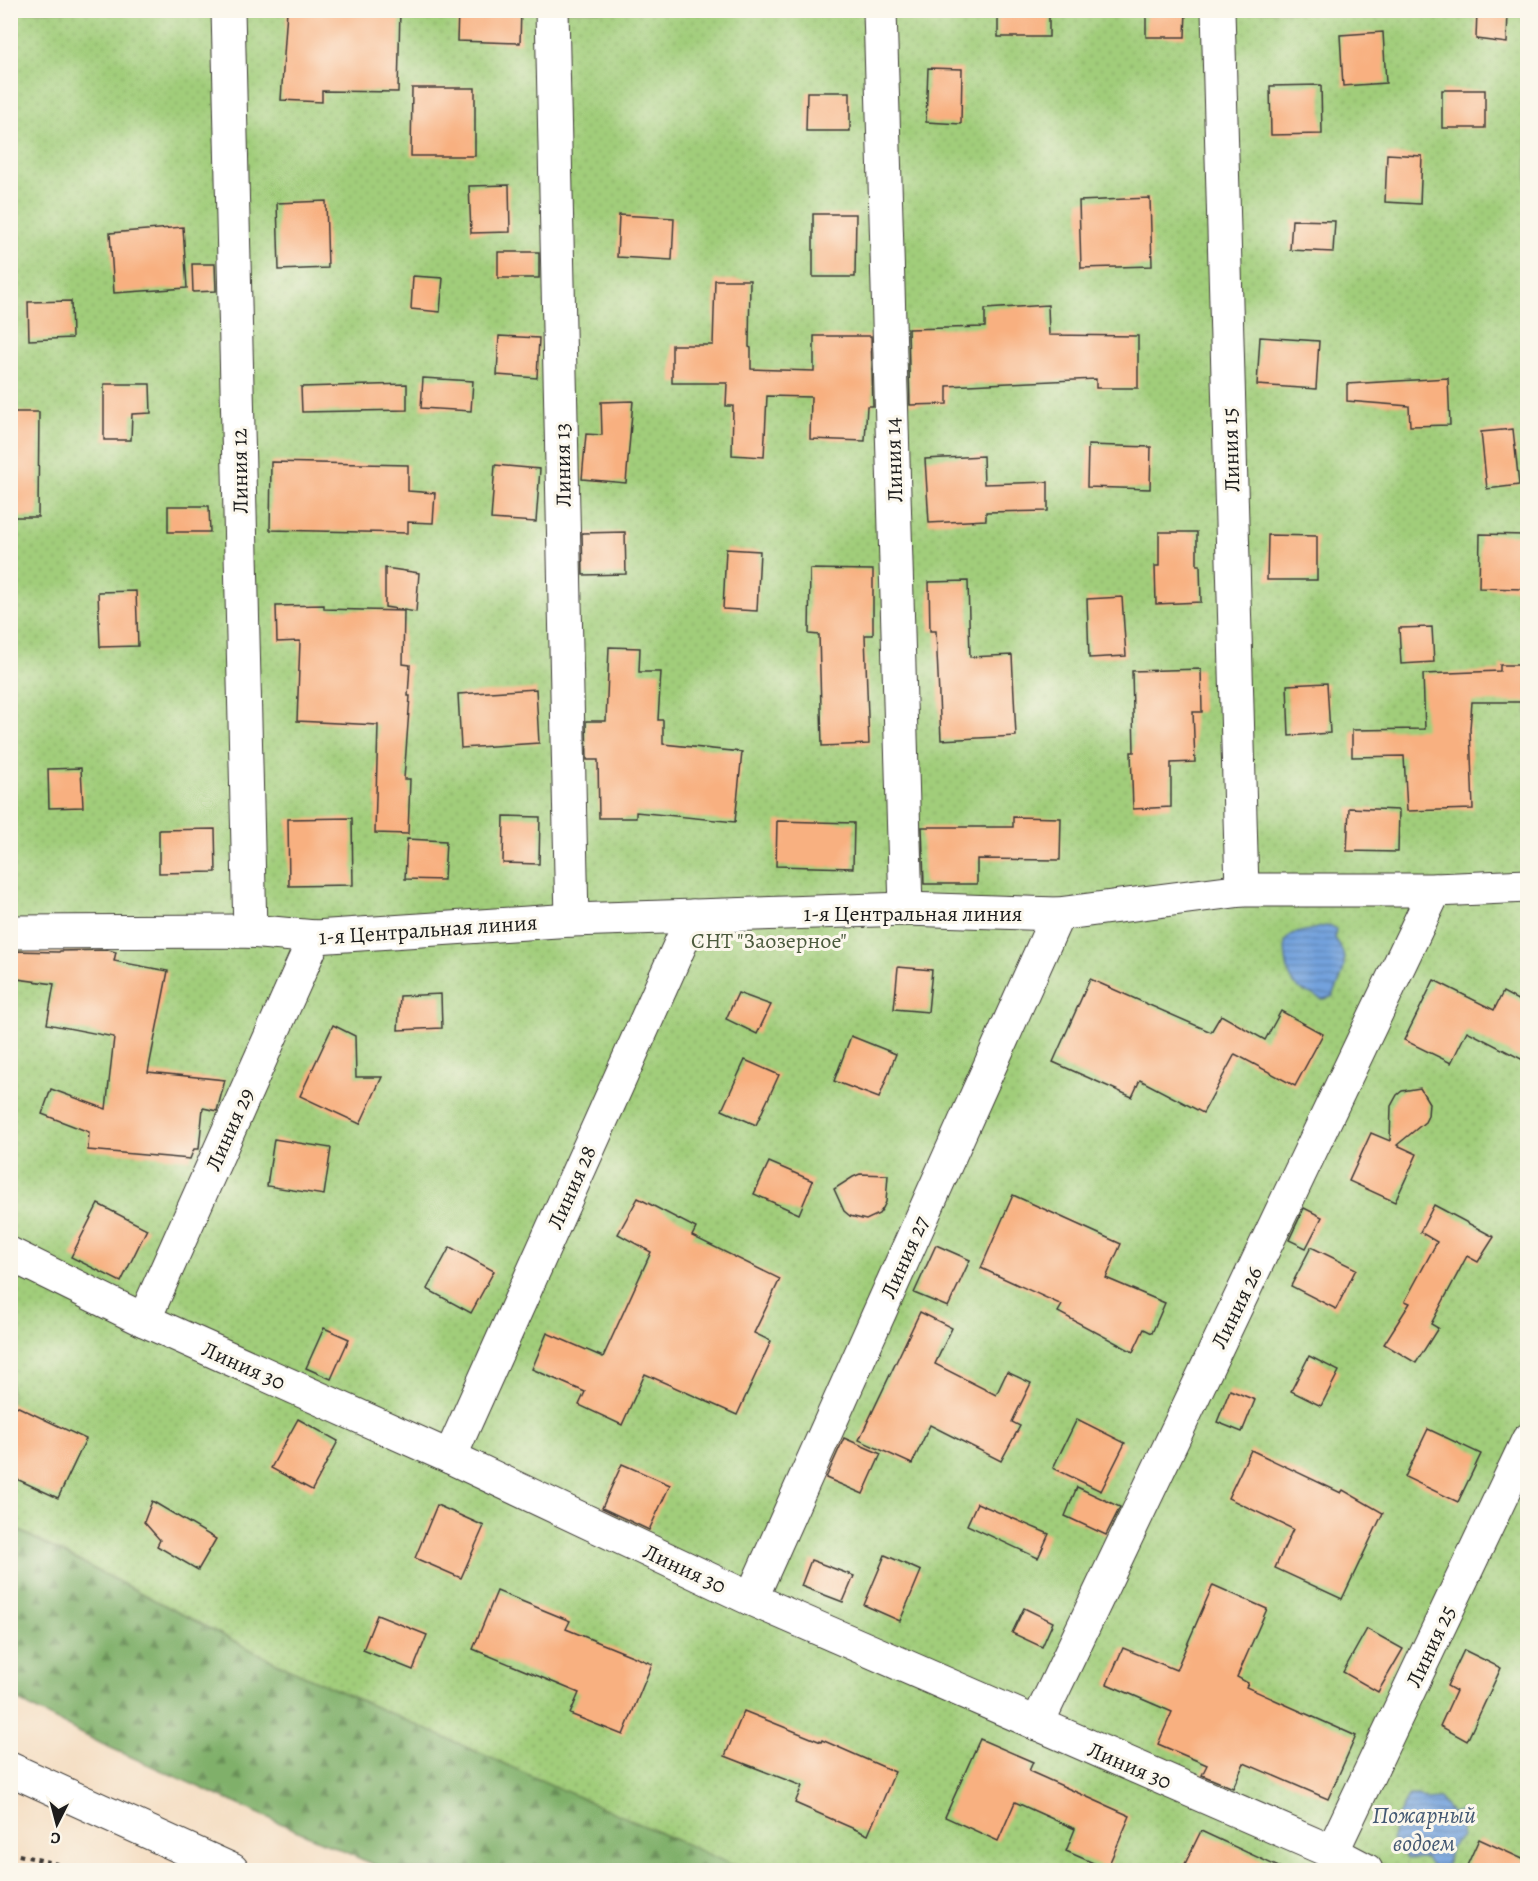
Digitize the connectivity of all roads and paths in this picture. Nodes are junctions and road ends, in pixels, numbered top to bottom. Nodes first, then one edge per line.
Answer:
1 (228, 10) edge
2 (552, 10) edge
3 (880, 10) edge
4 (1218, 10) edge
5 (1527, 885) edge
6 (1242, 890) junction
7 (1435, 890) junction
8 (906, 909) junction
9 (1058, 914) junction
10 (693, 916) junction
11 (572, 920) junction
12 (250, 931) junction
13 (10, 932) edge
14 (315, 937) junction
15 (10, 1254) edge
16 (144, 1320) junction
17 (1527, 1440) edge
18 (450, 1457) junction
19 (751, 1599) junction
20 (1037, 1724) junction
21 (10, 1769) edge
22 (10, 1852) edge
23 (1332, 1852) junction
24 (85, 1870) edge
25 (232, 1870) edge
26 (1366, 1870) edge

1 - 12 street, Линия 12
2 - 11 street, Линия 13
3 - 8 street, Линия 14
4 - 6 street, Линия 15
5 - 7 street, 1-я Центральная линия
6 - 7 street, 1-я Центральная линия
6 - 9 street, 1-я Центральная линия
7 - 20 street, Линия 26
8 - 9 street, 1-я Центральная линия
8 - 10 street, 1-я Центральная линия
9 - 19 street, Линия 27
10 - 11 street, 1-я Центральная линия
10 - 18 street, Линия 28
11 - 14 street, 1-я Центральная линия
12 - 13 street, 1-я Центральная линия
12 - 14 street, 1-я Центральная линия
14 - 16 street, Линия 29
15 - 16 street, Линия 30
16 - 18 street, Линия 30
17 - 23 street, Линия 25
18 - 19 street, Линия 30
19 - 20 street, Линия 30
20 - 23 street, Линия 30
21 - 25 street
22 - 24 path
23 - 26 street, Линия 30

